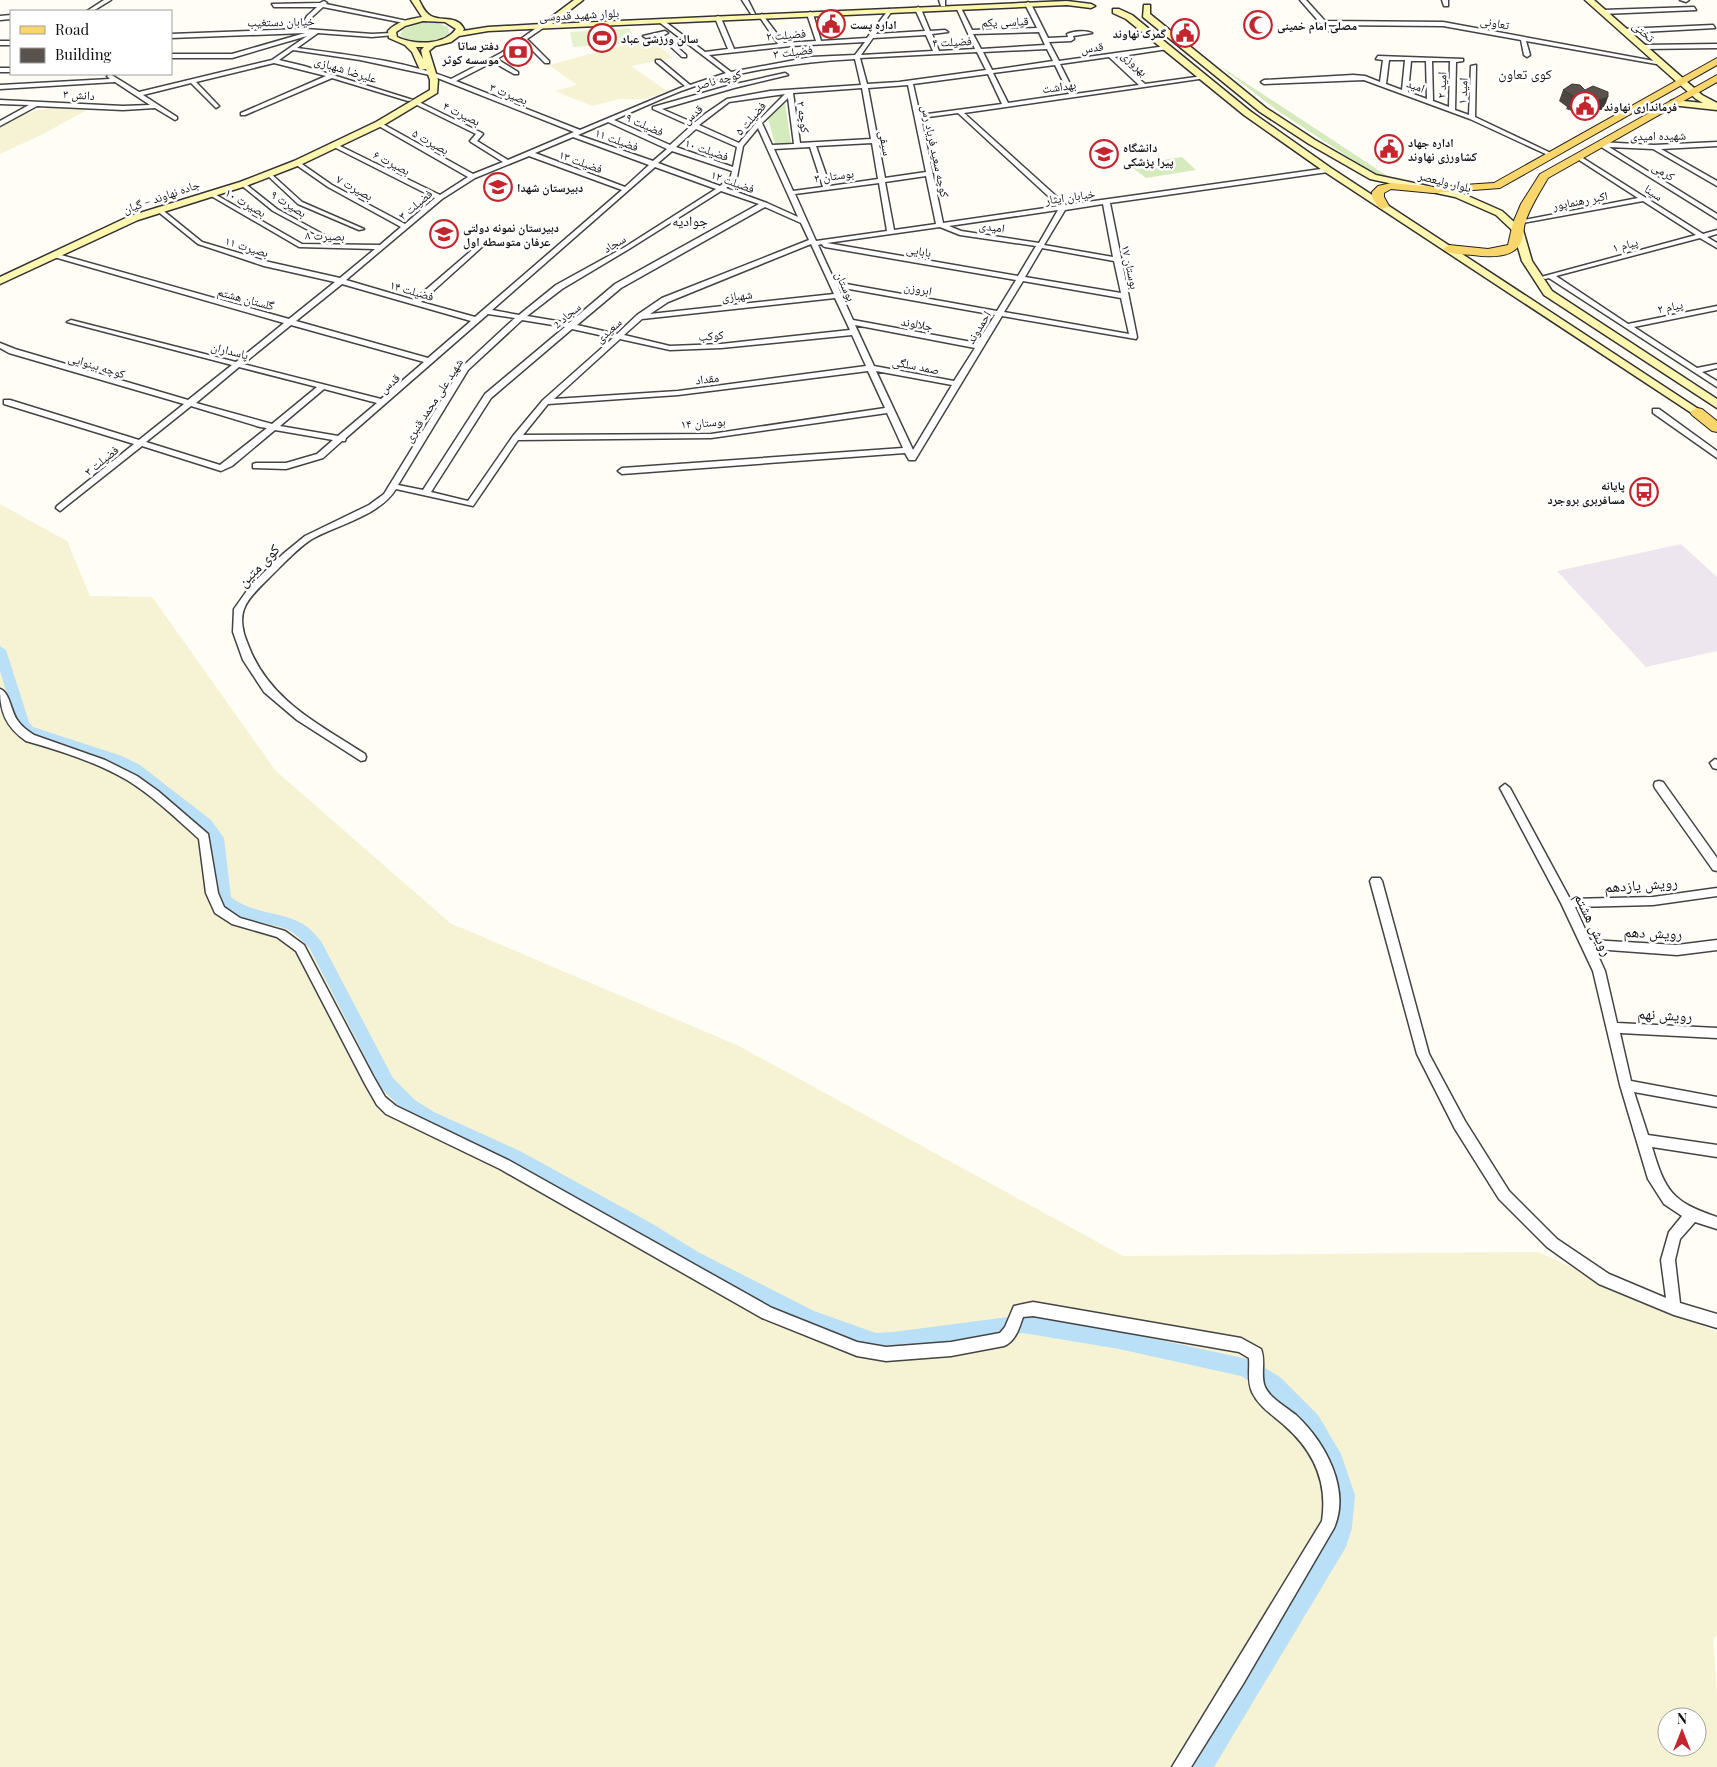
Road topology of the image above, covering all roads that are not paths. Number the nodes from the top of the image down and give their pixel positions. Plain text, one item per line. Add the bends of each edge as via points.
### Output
1 (108, 0) edge
2 (328, 0) edge
3 (415, 0) edge
4 (579, 0) edge
5 (745, 0) edge
6 (1045, 0) edge
7 (1304, 0) edge
8 (1589, 0) edge
9 (942, 2) edge
10 (1025, 2) edge
11 (274, 5) dead end
12 (320, 5) junction
13 (1099, 7) edge
14 (1144, 7) edge
15 (958, 8) junction
16 (918, 9) junction
17 (1694, 9) dead end
18 (92, 10) edge
19 (889, 11) junction
20 (1603, 12) junction
21 (753, 13) junction
22 (810, 14) junction
23 (762, 16) junction
24 (409, 18) junction
25 (718, 18) junction
26 (430, 19) junction
27 (660, 21) junction
28 (452, 22) junction
29 (1323, 23) junction
30 (544, 25) junction
31 (1714, 27) dead end
32 (1040, 30) junction
33 (302, 31) junction
34 (317, 31) junction
35 (674, 31) junction
36 (1624, 31) junction
37 (928, 32) junction
38 (945, 32) dead end
39 (970, 32) junction
40 (1332, 32) dead end
41 (1089, 33) dead end
42 (458, 34) junction
43 (660, 34) junction
44 (391, 35) junction
45 (172, 36) edge
46 (646, 36) dead end
47 (870, 38) junction
48 (1522, 38) junction
49 (524, 39) junction
50 (1045, 40) junction
51 (819, 43) junction
52 (408, 44) junction
53 (432, 44) junction
54 (782, 45) junction
55 (1717, 46) edge
56 (1644, 47) junction
57 (1049, 48) junction
58 (1166, 48) junction
59 (294, 49) junction
60 (732, 51) junction
61 (979, 51) junction
62 (704, 54) junction
63 (937, 54) junction
64 (1527, 55) dead end
65 (172, 56) edge
66 (684, 56) dead end
67 (1111, 56) junction
68 (857, 57) junction
69 (1378, 58) dead end
70 (1386, 58) junction
71 (492, 59) junction
72 (1408, 59) junction
73 (1429, 60) junction
74 (1453, 60) junction
75 (1461, 60) dead end
76 (274, 61) junction
77 (658, 61) dead end
78 (1717, 61) edge
79 (547, 62) dead end
80 (1056, 63) junction
81 (1662, 63) junction
82 (775, 64) junction
83 (1474, 66) dead end
84 (516, 72) dead end
85 (989, 72) junction
86 (428, 73) junction
87 (730, 74) junction
88 (109, 75) edge
89 (332, 76) junction
90 (1203, 78) junction
91 (1717, 78) edge
92 (117, 80) junction
93 (192, 81) junction
94 (1683, 81) junction
95 (450, 82) junction
96 (910, 82) junction
97 (1264, 82) dead end
98 (1383, 84) junction
99 (791, 85) junction
100 (689, 86) junction
101 (1144, 86) junction
102 (0, 87) edge
103 (865, 87) junction
104 (1694, 91) junction
105 (1405, 93) junction
106 (138, 94) junction
107 (1072, 96) junction
108 (413, 101) junction
109 (0, 102) edge
110 (1430, 102) junction
111 (39, 103) junction
112 (1674, 103) junction
113 (647, 104) junction
114 (1006, 105) junction
115 (157, 106) junction
116 (216, 106) dead end
117 (657, 108) junction
118 (1263, 110) junction
119 (1452, 110) junction
120 (958, 111) junction
121 (1247, 113) junction
122 (243, 114) dead end
123 (0, 117) edge
124 (11, 117) junction
125 (918, 117) junction
126 (175, 118) dead end
127 (1472, 118) junction
128 (609, 120) junction
129 (759, 123) junction
130 (0, 124) edge
131 (379, 124) junction
132 (696, 126) junction
133 (576, 133) junction
134 (875, 141) junction
135 (812, 144) junction
136 (1600, 144) junction
137 (1717, 144) edge
138 (334, 145) junction
139 (797, 145) junction
140 (740, 146) junction
141 (770, 147) junction
142 (1654, 147) junction
143 (671, 148) junction
144 (528, 154) junction
145 (1552, 155) junction
146 (1578, 157) junction
147 (507, 162) junction
148 (297, 163) junction
149 (653, 164) junction
150 (735, 170) junction
151 (1328, 170) junction
152 (269, 174) junction
153 (929, 174) junction
154 (473, 177) junction
155 (881, 180) junction
156 (243, 184) junction
157 (1717, 184) edge
158 (721, 188) junction
159 (827, 188) junction
160 (626, 189) junction
161 (1433, 190) junction
162 (208, 193) junction
163 (791, 193) junction
164 (440, 198) junction
165 (1644, 199) junction
166 (1106, 202) junction
167 (765, 204) junction
168 (1383, 206) junction
169 (1064, 208) junction
170 (158, 210) junction
171 (1717, 217) edge
172 (804, 222) junction
173 (940, 226) junction
174 (405, 227) junction
175 (1519, 227) junction
176 (362, 229) dead end
177 (273, 230) joint
178 (1717, 232) edge
179 (890, 233) junction
180 (1701, 236) junction
181 (325, 237) dead end
182 (813, 242) junction
183 (481, 245) dead end
184 (1041, 245) junction
185 (1717, 246) edge
186 (381, 247) junction
187 (1449, 248) junction
188 (57, 255) junction
189 (1118, 260) junction
190 (1550, 276) junction
191 (1021, 278) junction
192 (1539, 278) junction
193 (0, 281) edge
194 (341, 281) junction
195 (832, 284) junction
196 (838, 296) junction
197 (1125, 296) junction
198 (415, 303) junction
199 (1717, 308) edge
200 (486, 311) junction
201 (999, 314) junction
202 (520, 317) junction
203 (640, 317) junction
204 (476, 320) junction
205 (70, 322) dead end
206 (291, 322) junction
207 (850, 322) junction
208 (571, 326) junction
209 (1628, 326) junction
210 (855, 332) junction
211 (617, 337) junction
212 (1133, 337) joint
213 (0, 346) edge
214 (980, 346) junction
215 (430, 361) junction
216 (237, 365) junction
217 (1717, 366) edge
218 (871, 368) junction
219 (1696, 370) junction
220 (957, 384) junction
221 (1717, 385) edge
222 (322, 386) junction
223 (7, 402) dead end
224 (384, 402) junction
225 (546, 402) junction
226 (189, 404) junction
227 (1717, 404) edge
228 (890, 410) junction
229 (1656, 411) dead end
230 (1697, 412) joint
231 (275, 426) junction
232 (1717, 428) edge
233 (516, 438) junction
234 (342, 440) junction
235 (140, 443) junction
236 (910, 454) junction
237 (1717, 455) edge
238 (256, 466) dead end
239 (622, 471) dead end
240 (394, 484) junction
241 (426, 492) junction
242 (60, 508) dead end
243 (0, 692) edge
244 (361, 757) dead end
245 (1658, 786) dead end
246 (1505, 788) dead end
247 (1717, 867) edge
248 (1376, 881) dead end
249 (1717, 892) edge
250 (1567, 903) junction
251 (1587, 944) junction
252 (1717, 945) edge
253 (1612, 1028) junction
254 (1717, 1033) edge
255 (1626, 1084) junction
256 (1717, 1102) edge
257 (1643, 1140) junction
258 (1717, 1150) edge
259 (1692, 1215) junction
260 (1717, 1223) edge
261 (1674, 1308) junction
262 (1717, 1321) edge
263 (1181, 1767) edge

1 - 18 street
2 - 12 street
3 - 26 main road via 422,13
4 - 30 main road
5 - 21 street
6 - 10 main road
7 - 29 street
8 - 20 main road, تختی
9 - 10 main road, بلوار شهید قدوسی
9 - 21 main road, بلوار شهید قدوسی
10 - 13 main road, بلوار شهید قدوسی via 1067,2
10 - 15 main road, بلوار شهید قدوسی
10 - 32 street
11 - 12 street
12 - 24 street
12 - 33 street
13 - 14 main road
13 - 58 main road via 1129,17
14 - 118 main road, بلوار ولیعصر via 1146,15
15 - 16 main road, بلوار شهید قدوسی
15 - 39 street
16 - 19 main road, بلوار شهید قدوسی
16 - 37 street
17 - 20 street
19 - 22 main road, بلوار شهید قدوسی
19 - 47 street
20 - 36 main road, تختی
21 - 30 main road, بلوار شهید قدوسی
22 - 23 main road, بلوار شهید قدوسی
22 - 51 street
23 - 25 main road, بلوار شهید قدوسی
23 - 54 street
24 - 26 main road, بلوار شهید قدوسی
24 - 44 main road
25 - 27 main road, بلوار شهید قدوسی
25 - 60 street
26 - 28 main road, بلوار شهید قدوسی
27 - 30 main road, بلوار شهید قدوسی
27 - 35 street
28 - 30 main road, بلوار شهید قدوسی via 486,26
28 - 42 main road via 460,29
29 - 40 street
29 - 48 street, تعاونی via 1443,24
30 - 42 main road, بلوار شهید قدوسی via 478,29
30 - 49 street
31 - 36 street
32 - 39 street, قیاسی یکم
32 - 50 street
33 - 34 street, خیابان دستغیب
33 - 45 street, خیابان دستغیب
34 - 44 street, خیابان دستغیب via 373,37
34 - 59 street
34 - 65 street via 232,56
35 - 43 street
35 - 62 street
36 - 56 main road, تختی
37 - 38 street, فضیلت ۲
37 - 47 street, فضیلت ۲
37 - 63 street
39 - 61 street
41 - 50 street via 1070,34 1071,39
42 - 53 main road, بلوار شهید قدوسی
43 - 46 street
43 - 66 street
44 - 52 main road
47 - 51 street, فضیلت ۲
47 - 68 street
48 - 64 street
48 - 81 street, تعاونی
49 - 71 street
49 - 79 street
50 - 57 street
51 - 54 street, فضیلت ۲
52 - 53 main road
52 - 86 main road via 416,50
53 - 86 main road, جاده نهاوند - گیان via 425,50
54 - 60 street, فضیلت ۲
55 - 56 street
56 - 81 main road, تختی
57 - 61 street, فضیلت ۴
57 - 80 street
58 - 67 street, قدس
58 - 90 main road
59 - 76 street
59 - 86 street, بصیرت ۳ via 360,58
60 - 62 street, فضیلت ۲
61 - 63 street, فضیلت ۴
61 - 85 street
62 - 87 street
63 - 68 street, فضیلت ۴
67 - 80 street, قدس
67 - 101 street, بهروزی
68 - 82 street, فضیلت ۳
68 - 103 street, سیفی
69 - 70 street
70 - 72 street
70 - 98 street
71 - 84 street
71 - 95 street
72 - 73 street
72 - 105 street
73 - 74 street
73 - 110 street
74 - 75 street
74 - 119 street, امید ۲
76 - 89 street, علیرضا شهبازی
76 - 93 street
77 - 100 street
78 - 94 main road
80 - 85 street, قدس
80 - 107 street
81 - 94 main road, تختی
82 - 87 street, فضیلت ۳
82 - 99 street
83 - 127 street, امید ۱
85 - 96 street, قدس
85 - 114 street
86 - 95 street, بصیرت ۳
86 - 108 main road, جاده نهاوند - گیان via 435,84 434,91
87 - 100 street, فضیلت ۳
88 - 92 street
89 - 108 street, علیرضا شهبازی
89 - 122 street
90 - 101 street, بهداشت
90 - 121 main road
91 - 104 main road
92 - 102 street
92 - 106 street
93 - 106 street
93 - 116 street
94 - 104 main road, تختی
94 - 145 main road
95 - 133 street, بصیرت ۳
96 - 103 street, قدس
96 - 125 street, کوچه سعید فریاد رس
97 - 98 street, امید via 1353,77
98 - 105 street, امید
99 - 103 street, قدس
99 - 117 street, کوچه ناصر via 732,86
99 - 129 street, فضیلت ۵
99 - 132 street, قدس via 727,101
99 - 139 street, کوچه ۲
100 - 113 street, فضیلت ۳
101 - 107 street, بهداشت
103 - 134 street, سیفی
104 - 112 main road
104 - 112 main road, تختی via 1717,107
105 - 110 street, امید
106 - 115 street
107 - 114 street, بهداشت
108 - 131 main road, جاده نهاوند - گیان
108 - 138 main road, جاده نهاوند - گیان
108 - 147 street, بصیرت ۴ via 480,134 473,141
109 - 111 street, دانش ۳
110 - 119 street, امید
111 - 115 street, دانش ۳ via 123,108
111 - 124 street
112 - 136 main road
113 - 117 street
113 - 128 street, فضیلت ۳
114 - 120 street, بهداشت
115 - 126 street
117 - 132 street
118 - 121 main road
118 - 161 main road, بلوار ولیعصر via 1373,177
119 - 127 street, امید
120 - 125 street, بهداشت
120 - 169 street
121 - 151 main road
123 - 124 street
124 - 130 street
125 - 153 street, کوچه سعید فریاد رس
127 - 145 street, امید
128 - 133 street, فضیلت ۳
128 - 143 street, فضیلت ۹
129 - 140 street, فضیلت ۵
129 - 141 street, بوستان
131 - 138 main road, جاده نهاوند - گیان
131 - 154 street, بصیرت ۵
132 - 140 street
132 - 143 street, قدس
133 - 144 street, فضیلت ۳
133 - 149 street, فضیلت ۱۱
134 - 135 street
134 - 155 street, سیفی
135 - 139 street
135 - 159 street
136 - 142 street, شهیده امیدی
136 - 146 main road
136 - 171 street, کرمی
137 - 142 street, شهیده امیدی
138 - 148 main road, جاده نهاوند - گیان
138 - 164 street, بصیرت ۶
139 - 141 street
140 - 150 street, فضیلت ۵
141 - 163 street, بوستان
142 - 157 street
143 - 149 street, قدس
143 - 150 street, فضیلت ۱۰
144 - 147 street, فضیلت ۳
144 - 160 street, فضیلت ۱۳
145 - 161 main road via 1496,186
146 - 165 street, سینا
146 - 175 main road via 1544,176 1526,204
147 - 154 street, فضیلت ۳
148 - 152 main road, جاده نهاوند - گیان
148 - 174 street, بصیرت ۷ via 330,186
149 - 158 street, فضیلت ۱۲
149 - 160 street, قدس
150 - 158 street, فضیلت ۵ via 734,177
151 - 166 street, خیابان ایثار
151 - 168 main road
152 - 156 main road, جاده نهاوند - گیان
152 - 176 street, بصیرت ۸ via 300,203
153 - 155 street, بوستان ۳
153 - 173 street, کوچه سعید فریاد رس
154 - 164 street, فضیلت ۳
155 - 159 street, بوستان ۳
155 - 179 street, سیفی
156 - 162 main road, جاده نهاوند - گیان
156 - 181 street, بصیرت ۹ via 275,210
158 - 167 street, فضیلت ۱۲
158 - 202 street, سجاد via 559,287
159 - 163 street, بوستان ۳
160 - 200 street, قدس
161 - 168 main road via 1382,188 1378,197
161 - 175 main road, بلوار ولیعصر via 1458,195 1489,208
162 - 170 main road, جاده نهاوند - گیان
162 - 177 street, بصیرت ۱۰
163 - 172 street, بوستان
164 - 174 street, فضیلت ۳
165 - 175 street, اکبر رهنماپور
165 - 180 street, سینا
166 - 169 street, خیابان ایثار
166 - 189 street, بوستان ۱۷
167 - 172 street, فضیلت ۱۲
167 - 208 street, سجاد 2 via 618,286
168 - 187 main road
169 - 173 street, خیابان ایثار
169 - 184 street, احمدوند
170 - 188 main road, جاده نهاوند - گیان via 116,225
170 - 194 street, بصیرت ۱۱ via 200,243 267,264
172 - 182 street, بوستان
173 - 179 street, خیابان ایثار
173 - 184 street, امیدی
174 - 186 street, فضیلت ۳
175 - 187 main road via 1512,247 1503,251 1478,253
175 - 192 main road via 1527,261
177 - 186 street, بصیرت ۸ via 301,246
178 - 180 street, پیام ۱
179 - 182 street, خیابان ایثار
180 - 185 street, سینا
180 - 190 street, پیام ۱
182 - 191 street, بابایی
182 - 195 street, بوستان
182 - 203 street, سعیدی via 665,300
183 - 198 street
184 - 189 street, امیدی
184 - 191 street, احمدوند
186 - 194 street, فضیلت ۳
187 - 230 main road
188 - 193 main road, جاده نهاوند - گیان
188 - 206 street, گلستان هشتم
189 - 197 street, بوستان ۱۷
190 - 192 street, پیام ۱
190 - 209 street
191 - 197 street, بابایی
191 - 201 street, احمدوند
192 - 227 main road via 1548,293
194 - 198 street, فضیلت ۱۴
194 - 206 street, فضیلت ۳
195 - 196 street, بوستان
195 - 201 street, ابروزن
196 - 203 street, شهبازی
196 - 207 street, بوستان
197 - 212 street, بوستان ۱۷
198 - 204 street, فضیلت ۱۴
199 - 209 street, پیام ۲
200 - 202 street, کوکب
200 - 204 street, قدس
201 - 212 street, ابروزن
201 - 214 street, احمدوند
202 - 208 street, کوکب
202 - 240 street, شهید علی محمد قنبری via 465,369
203 - 211 street, سعیدی
204 - 215 street, قدس
205 - 216 street, پاسداران
206 - 215 street, گلستان هشتم
206 - 216 street, فضیلت ۳
207 - 210 street, بوستان
207 - 214 street, جلالوند
208 - 211 street, کوکب
208 - 241 street, سجاد 2 via 488,396
209 - 219 street
210 - 211 street, کوکب via 690,348 670,348
210 - 218 street, بوستان
211 - 225 street, سعیدی
213 - 226 street, کوچه بینوایی
214 - 220 street, احمدوند
215 - 224 street, قدس
216 - 222 street, پاسداران
216 - 226 street, فضیلت ۳
217 - 219 street
218 - 220 street, صمد سلگی
218 - 225 street, مقداد via 678,393
218 - 228 street, بوستان
219 - 221 street
220 - 236 street, احمدوند
222 - 224 street, پاسداران
222 - 231 street
223 - 235 street
224 - 234 street, قدس
225 - 233 street, سعیدی
226 - 231 street
226 - 235 street, فضیلت ۳
228 - 233 street, بوستان ۱۴ via 711,436
228 - 236 street, بوستان
229 - 237 street
230 - 232 main road
231 - 234 street
231 - 235 street via 221,468
233 - 241 street, سعیدی via 470,504
234 - 238 street, قدس via 307,461 286,466
235 - 242 street, فضیلت ۳
236 - 239 street
240 - 241 street
240 - 244 street, کوی متین via 387,496 372,507 308,538 254,587 239,608 238,632 248,660 268,690 301,718
243 - 263 street via 7,713 20,732 125,774 168,805 204,837 212,893 219,910 236,921 281,934 300,948 377,1094 391,1110 505,1165 767,1313 857,1349 886,1354 950,1349 1004,1339 1019,1311 1033,1309 1240,1345 1256,1354 1256,1380 1261,1394 1296,1425 1328,1475 1332,1497 1329,1524
245 - 247 street
246 - 250 street, رویش هشتم
248 - 261 street via 1423,1054 1460,1126 1504,1195 1552,1243 1604,1279
249 - 250 street, رویش یازدهم via 1652,900
250 - 251 street, رویش هشتم
251 - 252 street, رویش دهم via 1677,950
251 - 253 street, رویش هشتم via 1599,971
253 - 254 street, رویش نهم
253 - 255 street, رویش هشتم
255 - 256 street
255 - 257 street, رویش هشتم
257 - 258 street
257 - 259 street, رویش هشتم via 1655,1179 1669,1200
259 - 260 street, رویش هشتم
259 - 261 street via 1674,1236 1668,1260
261 - 262 street

